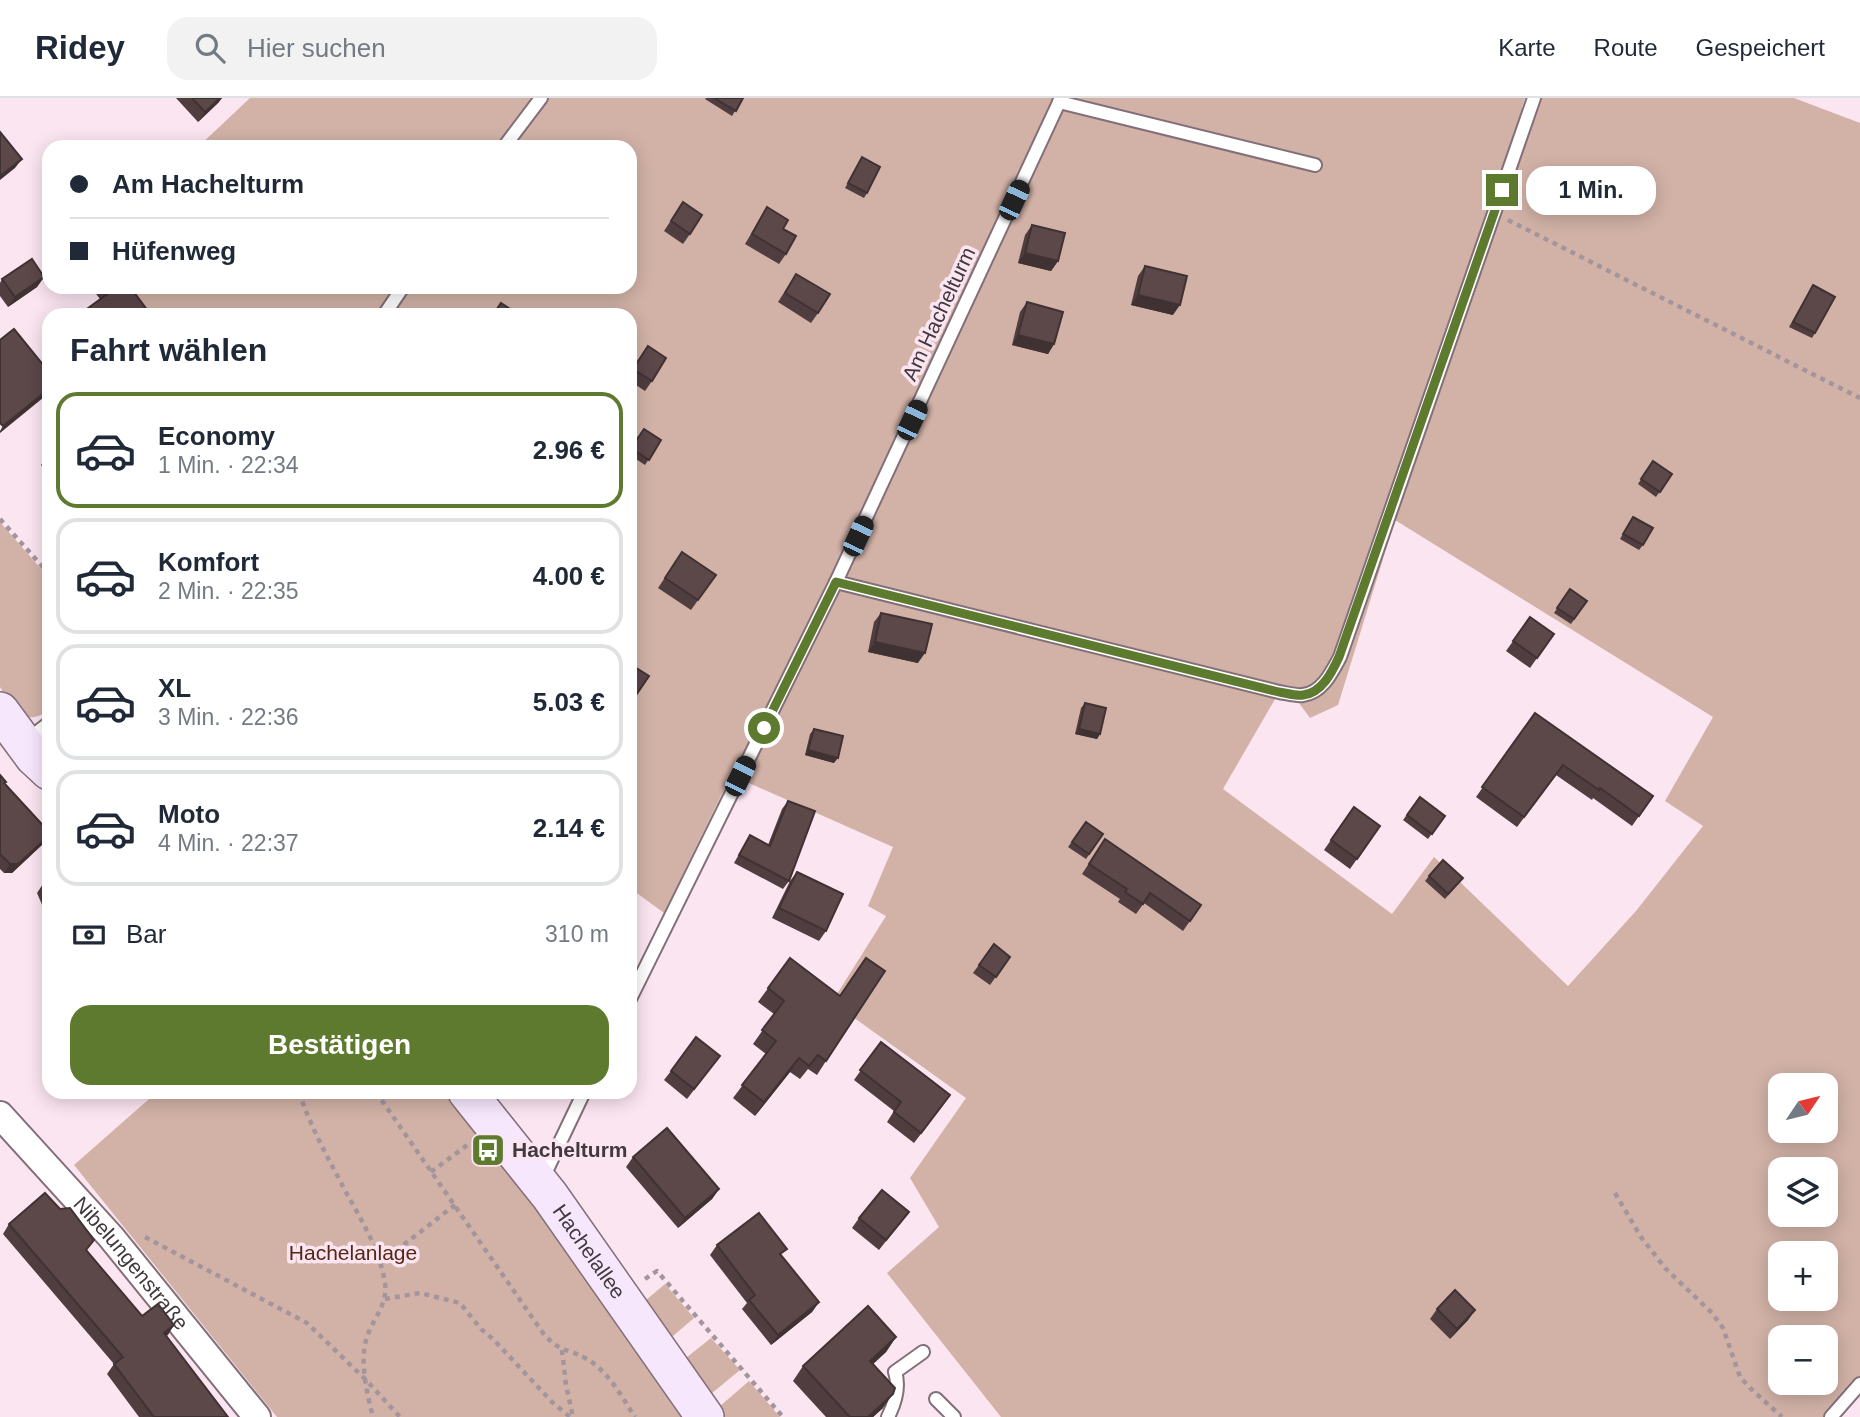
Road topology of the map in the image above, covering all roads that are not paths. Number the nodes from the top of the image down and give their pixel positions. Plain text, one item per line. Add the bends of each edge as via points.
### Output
1 (541, 98) edge
2 (1534, 98) edge
3 (1060, 100) edge
4 (509, 140) edge
5 (1315, 165) dead end
6 (836, 582) junction
7 (0, 711) edge
8 (36, 733) edge
9 (42, 751) edge
10 (637, 985) edge
11 (472, 1099) edge
12 (581, 1099) edge
13 (0, 1116) edge
14 (540, 1183) junction
15 (923, 1352) dead end
16 (1860, 1384) edge
17 (936, 1399) dead end
18 (257, 1417) edge
19 (705, 1417) edge
20 (888, 1417) edge
21 (954, 1417) edge
22 (1831, 1417) edge

1 - 4 lane
2 - 6 lane via 1339,657 1320,687 1303,695 1279,692
3 - 5 lane
3 - 6 lane, Am Hachelturm
6 - 10 lane, Am Hachelturm
7 - 8 street
8 - 9 street
11 - 14 street, Hachelallee
12 - 14 lane
13 - 18 street, Nibelungenstraße via 111,1237
14 - 19 street, Hachelallee
15 - 20 lane via 895,1372 898,1380
16 - 22 lane
17 - 21 lane

